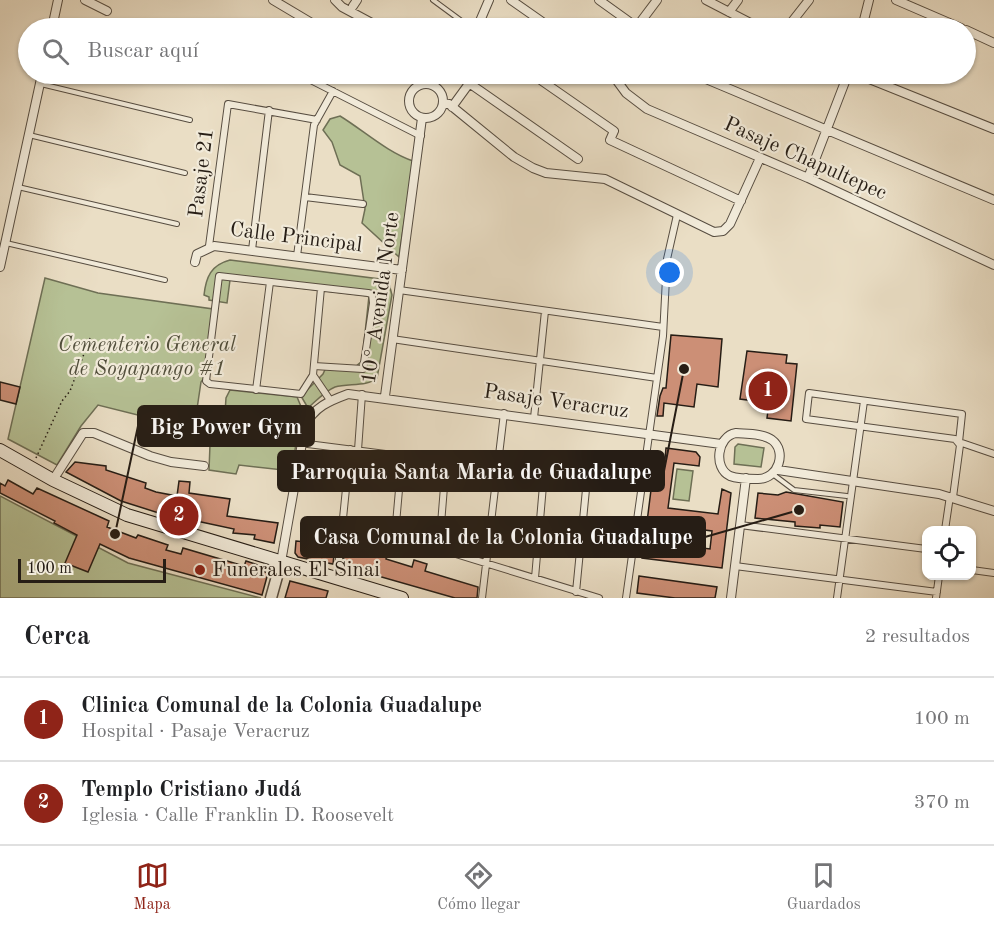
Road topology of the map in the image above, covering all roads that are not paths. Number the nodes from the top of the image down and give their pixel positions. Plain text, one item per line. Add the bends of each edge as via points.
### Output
1 (58, 0) edge
2 (85, 0) edge
3 (273, 0) edge
4 (335, 0) edge
5 (433, 0) edge
6 (489, 0) edge
7 (511, 0) edge
8 (599, 0) edge
9 (657, 0) edge
10 (706, 0) edge
11 (738, 0) edge
12 (809, 0) edge
13 (869, 0) edge
14 (896, 0) edge
15 (107, 11) dead end
16 (729, 12) junction
17 (54, 18) edge
18 (303, 18) edge
19 (362, 18) edge
20 (457, 18) edge
21 (481, 18) edge
22 (537, 18) edge
23 (623, 18) edge
24 (644, 18) edge
25 (741, 18) edge
26 (795, 18) edge
27 (864, 18) edge
28 (938, 18) edge
29 (976, 35) edge
30 (994, 43) edge
31 (40, 84) joint
32 (319, 84) edge
33 (414, 84) edge
34 (430, 84) edge
35 (469, 84) joint
36 (546, 84) edge
37 (619, 84) edge
38 (718, 84) edge
39 (844, 84) edge
40 (882, 84) edge
41 (333, 91) junction
42 (443, 103) junction
43 (452, 107) junction
44 (269, 110) junction
45 (422, 118) junction
46 (190, 120) dead end
47 (317, 120) junction
48 (994, 129) edge
49 (826, 130) junction
50 (29, 135) junction
51 (421, 136) junction
52 (760, 158) junction
53 (579, 159) dead end
54 (185, 173) dead end
55 (808, 178) junction
56 (17, 187) junction
57 (305, 197) junction
58 (994, 200) edge
59 (741, 201) junction
60 (363, 204) dead end
61 (677, 215) junction
62 (177, 224) dead end
63 (4, 237) edge
64 (209, 246) junction
65 (252, 250) junction
66 (297, 256) junction
67 (195, 262) dead end
68 (994, 265) edge
69 (0, 267) edge
70 (402, 270) junction
71 (165, 280) dead end
72 (270, 282) junction
73 (321, 288) junction
74 (399, 290) junction
75 (545, 311) junction
76 (663, 327) junction
77 (392, 339) junction
78 (540, 359) junction
79 (314, 366) junction
80 (313, 375) junction
81 (657, 378) junction
82 (256, 390) junction
83 (362, 394) junction
84 (385, 396) junction
85 (330, 400) junction
86 (864, 401) junction
87 (504, 413) junction
88 (534, 418) junction
89 (861, 426) junction
90 (650, 434) junction
91 (959, 442) junction
92 (300, 443) junction
93 (721, 444) junction
94 (350, 449) junction
95 (0, 450) edge
96 (358, 450) junction
97 (994, 454) edge
98 (402, 456) junction
99 (446, 462) junction
100 (204, 466) dead end
101 (498, 467) junction
102 (776, 473) junction
103 (544, 474) junction
104 (746, 478) junction
105 (587, 479) junction
106 (53, 480) junction
107 (852, 481) junction
108 (642, 487) junction
109 (847, 496) dead end
110 (951, 497) junction
111 (994, 511) edge
112 (345, 520) junction
113 (740, 525) junction
114 (946, 526) edge
115 (395, 535) junction
116 (845, 538) junction
117 (922, 548) edge
118 (439, 549) junction
119 (281, 562) junction
120 (486, 564) junction
121 (735, 566) junction
122 (976, 571) edge
123 (994, 573) edge
124 (337, 578) junction
125 (535, 578) junction
126 (839, 580) junction
127 (939, 580) edge
128 (576, 592) junction
129 (937, 595) edge
130 (271, 598) edge
131 (402, 598) edge
132 (482, 598) edge
133 (599, 598) edge
134 (626, 598) edge
135 (731, 598) edge
136 (837, 598) edge

1 - 17 street
2 - 15 street
3 - 18 street
4 - 19 street
5 - 20 lane
6 - 21 street
7 - 22 street
8 - 23 street
9 - 24 street
10 - 16 street
11 - 16 street
12 - 26 street
13 - 27 street
14 - 28 street
16 - 25 street
29 - 30 street
31 - 46 lane
31 - 50 street
32 - 41 street
33 - 45 street via 408,100 412,111
34 - 42 street via 443,96
35 - 43 street
35 - 53 street
36 - 59 street via 614,131 610,140
37 - 52 street, Pasaje Chapultepec via 646,110
38 - 49 street
39 - 49 street
40 - 48 street
41 - 47 street
41 - 51 street
42 - 43 street
42 - 45 street via 438,113
43 - 61 street via 533,168 605,179
44 - 47 street
44 - 64 street, Pasaje 21 via 228,104
44 - 65 street
45 - 51 street, 10° Avenida Norte
47 - 57 street
49 - 55 street
49 - 58 street
50 - 54 lane
50 - 56 street
51 - 70 street, 10° Avenida Norte
52 - 55 street, Pasaje Chapultepec
52 - 59 street
55 - 68 street, Pasaje Chapultepec
56 - 62 lane
56 - 63 street
57 - 60 street
57 - 66 street
59 - 61 street via 723,231 705,230
61 - 76 street via 667,259
63 - 69 street
63 - 71 lane
64 - 65 street, Calle Principal
64 - 67 street, Calle Principal via 197,254
65 - 66 street, Calle Principal
66 - 70 street, Calle Principal
70 - 74 street, 10° Avenida Norte
72 - 73 street
72 - 82 street
72 - 82 street via 219,276 217,288 206,381
73 - 79 street
73 - 79 street via 374,297 363,369
74 - 75 street
74 - 77 street, 10° Avenida Norte
75 - 76 street
75 - 78 street
76 - 81 street
77 - 78 street
77 - 84 street, 10° Avenida Norte
78 - 81 street
78 - 88 street
79 - 80 street
80 - 82 street via 301,394
80 - 85 street
81 - 90 street
83 - 84 street, 10° Avenida Norte
83 - 85 street, 10° Avenida Norte
83 - 96 street
84 - 87 street, Pasaje Veracruz
85 - 92 street via 310,415
86 - 89 street
86 - 89 street via 809,393 806,419
86 - 91 street via 962,414
87 - 88 street, Pasaje Veracruz
87 - 101 street
88 - 90 street, Pasaje Veracruz
89 - 91 street via 950,437
89 - 107 street
90 - 93 street, Pasaje Veracruz
90 - 108 street
91 - 97 street
91 - 110 street
92 - 94 street
92 - 119 street
93 - 102 street via 728,435 736,433 771,439 779,451
93 - 104 street via 721,467 731,476
94 - 96 street
94 - 112 street
95 - 106 main road
96 - 98 street
98 - 99 street
98 - 115 street
99 - 101 street
99 - 118 street
100 - 106 street via 171,462 94,433 83,433
101 - 103 street
101 - 120 street
102 - 104 street via 759,479
102 - 107 street
102 - 109 lane via 794,490
103 - 105 street
103 - 125 street
104 - 113 street
105 - 108 street
105 - 128 street
106 - 119 main road via 127,515
107 - 110 street
107 - 116 street
108 - 134 street
110 - 111 street
110 - 114 street
112 - 115 street
112 - 124 street
113 - 116 street
113 - 121 street
115 - 118 street
116 - 117 street
116 - 126 street
118 - 120 street
119 - 124 main road
119 - 130 street
120 - 125 street
120 - 132 street
121 - 126 street
121 - 135 street
122 - 123 street
124 - 131 main road
125 - 128 street
126 - 129 street
126 - 136 street
127 - 129 street
128 - 133 street

